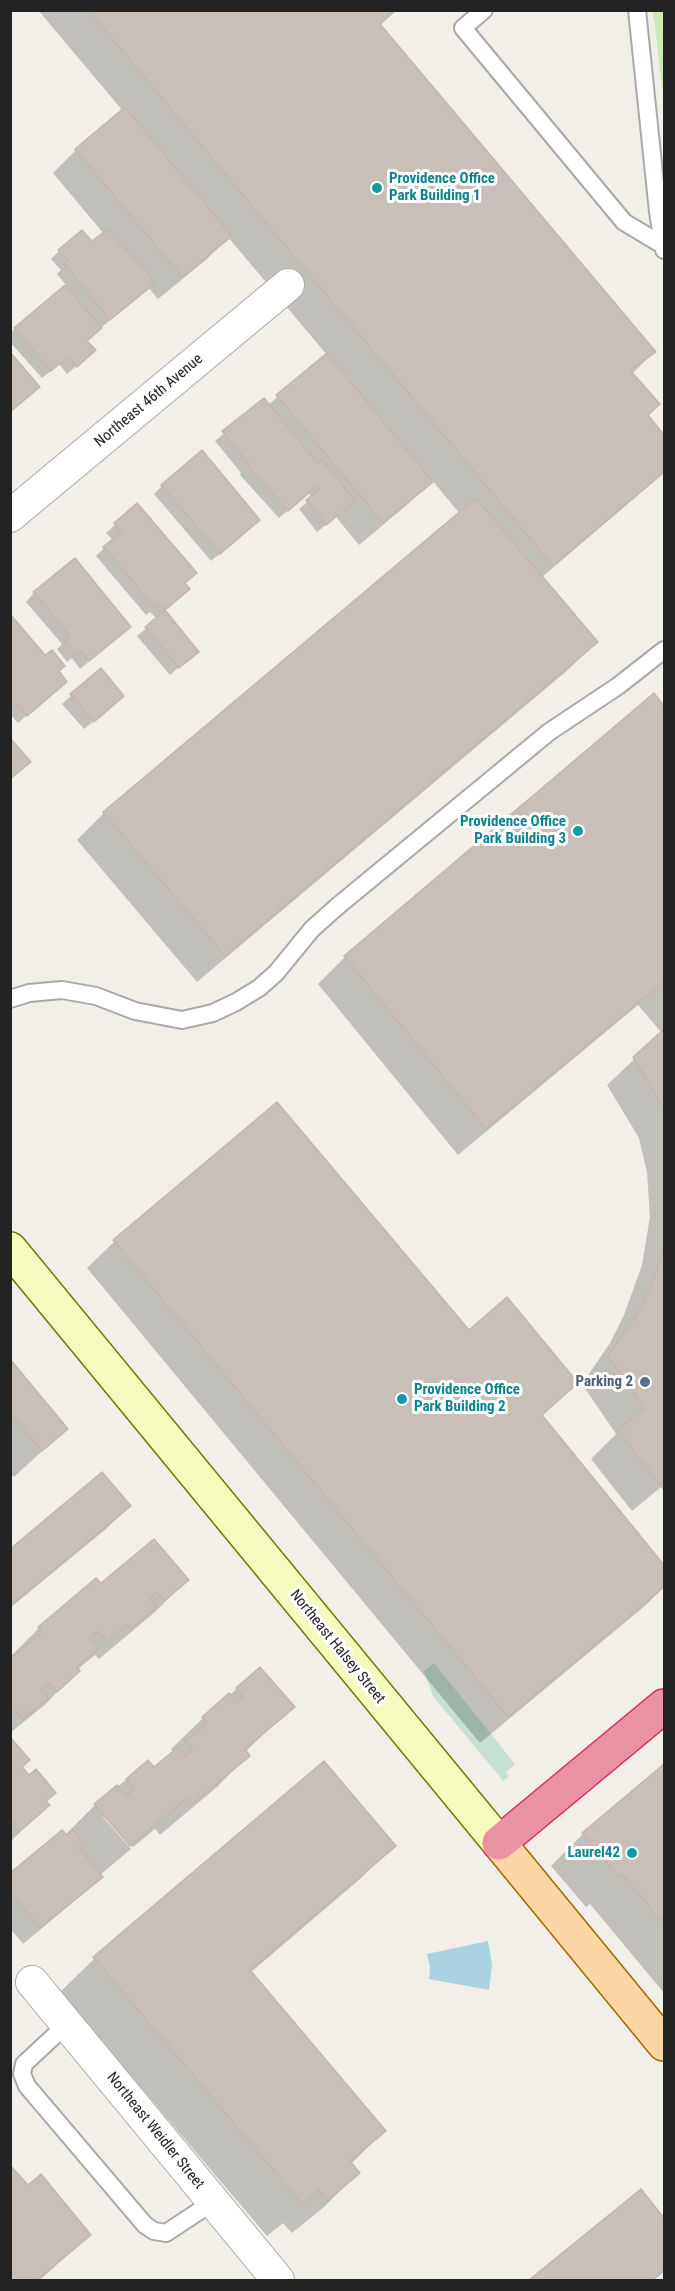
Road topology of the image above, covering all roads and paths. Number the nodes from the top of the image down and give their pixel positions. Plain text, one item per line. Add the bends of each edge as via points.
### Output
1 (484, 10) edge
2 (637, 10) edge
3 (664, 248) edge
4 (288, 285) dead end
5 (10, 516) edge
6 (664, 650) edge
7 (10, 999) edge
8 (10, 1249) edge
9 (664, 1706) edge
10 (499, 1843) junction
11 (32, 1982) dead end
12 (67, 2024) junction
13 (663, 2040) edge
14 (213, 2202) junction
15 (278, 2280) edge

1 - 3 lane via 463,28 624,222
2 - 3 lane
4 - 5 street, Northeast 46th Avenue
6 - 7 lane via 540,740 321,921 276,974 236,1002 213,1013 182,1020 62,990
8 - 10 main road, Northeast Halsey Street
9 - 10 highway
10 - 13 main road, Northeast Halsey Street
11 - 12 street, Northeast Weidler Street
12 - 14 street, Northeast Weidler Street
12 - 14 lane via 24,2064 22,2074 27,2086 154,2231 166,2233
14 - 15 street, Northeast Weidler Street

